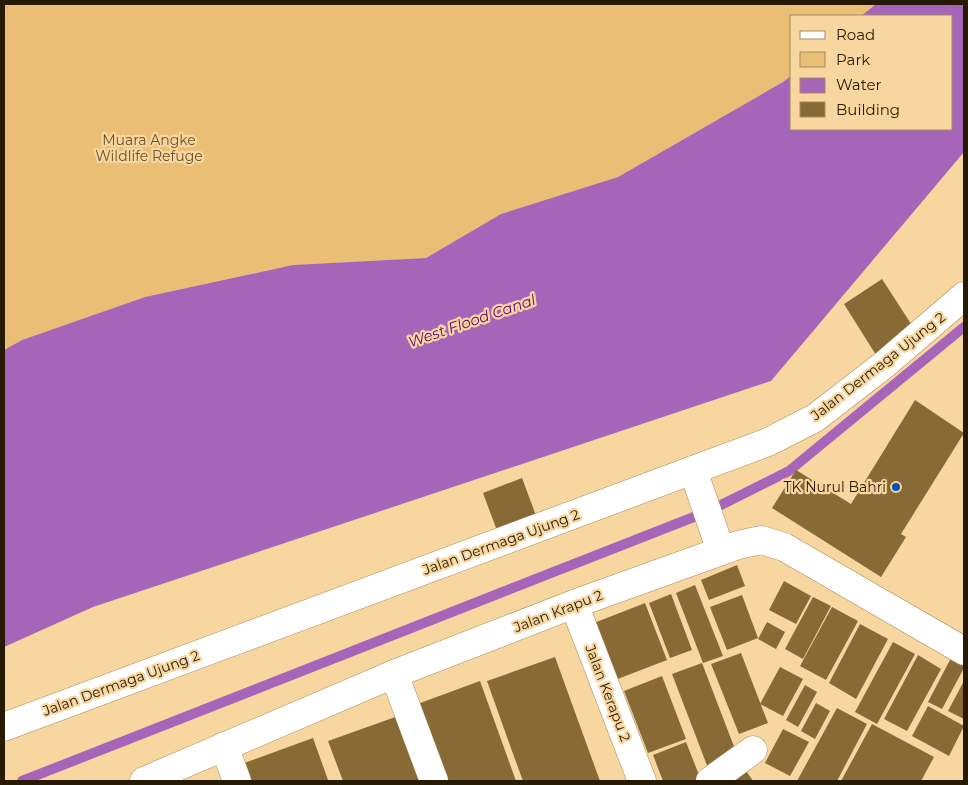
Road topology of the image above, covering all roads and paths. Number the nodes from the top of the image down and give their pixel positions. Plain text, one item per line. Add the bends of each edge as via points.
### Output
1 (964, 296) edge
2 (695, 477) junction
3 (718, 544) junction
4 (574, 604) junction
5 (964, 651) edge
6 (394, 674) junction
7 (4, 727) edge
8 (224, 746) junction
9 (753, 750) dead end
10 (144, 781) edge
11 (237, 781) edge
12 (434, 781) edge
13 (642, 781) edge
14 (710, 781) edge

1 - 2 street, Jalan Dermaga Ujung 2 via 885,364 815,418
2 - 3 street
2 - 7 street, Jalan Dermaga Ujung 2
3 - 4 street, Jalan Krapu 2
3 - 5 street, Jalan Krapu 2 via 738,545 761,540 784,547
4 - 6 street, Jalan Krapu 2
4 - 13 street, Jalan Kerapu 2
6 - 8 street, Jalan Krapu 2
6 - 12 street
8 - 10 street, Jalan Krapu 2
8 - 11 street
9 - 14 street

